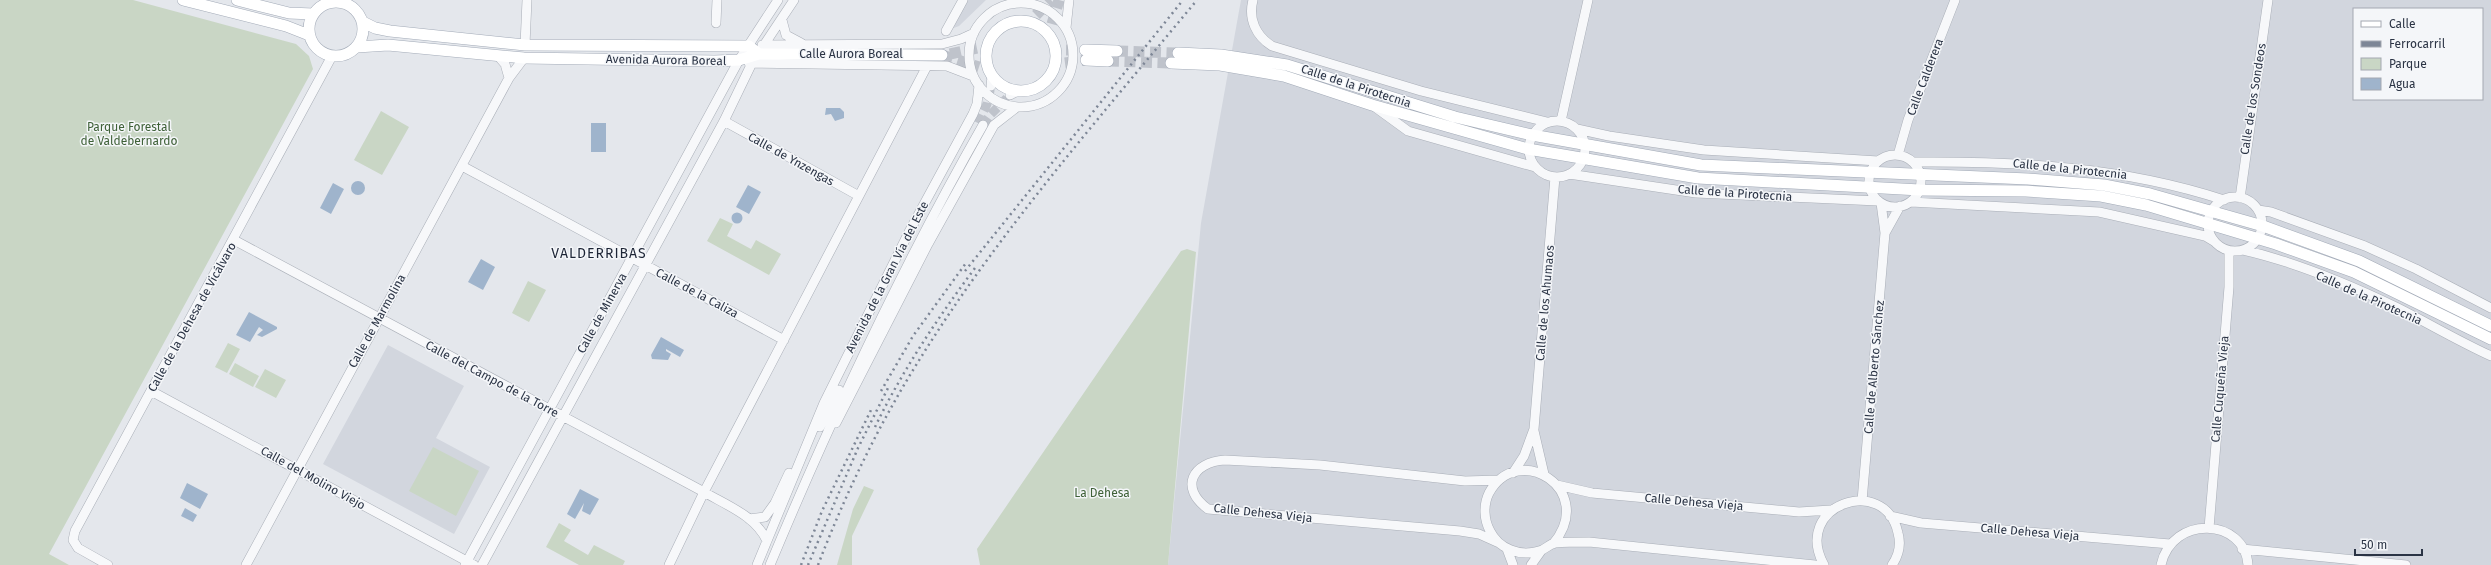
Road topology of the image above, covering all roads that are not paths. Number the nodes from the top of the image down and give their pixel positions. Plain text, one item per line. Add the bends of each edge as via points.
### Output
1 (183, 0) edge
2 (237, 0) edge
3 (527, 0) edge
4 (717, 0) edge
5 (778, 0) edge
6 (794, 0) edge
7 (963, 0) edge
8 (1069, 0) edge
9 (1253, 0) edge
10 (1588, 0) edge
11 (1955, 0) edge
12 (2268, 0) edge
13 (340, 1) edge
14 (1028, 2) edge
15 (313, 14) junction
16 (782, 20) junction
17 (363, 22) junction
18 (716, 23) dead end
19 (1052, 24) tunnel mouth
20 (1066, 28) junction
21 (946, 31) dead end
22 (974, 32) junction
23 (309, 35) junction
24 (988, 41) junction
25 (1053, 42) junction
26 (525, 45) junction
27 (810, 45) junction
28 (749, 46) junction
29 (358, 47) junction
30 (978, 48) tunnel mouth
31 (763, 49) junction
32 (1066, 50) tunnel mouth
33 (1117, 51) tunnel mouth
34 (1178, 53) tunnel mouth
35 (942, 55) tunnel mouth
36 (332, 56) junction
37 (499, 57) junction
38 (524, 58) junction
39 (739, 60) junction
40 (1108, 61) tunnel mouth
41 (752, 63) junction
42 (1065, 63) tunnel mouth
43 (1171, 63) tunnel mouth
44 (927, 66) junction
45 (1054, 68) junction
46 (985, 75) junction
47 (510, 78) junction
48 (978, 85) junction
49 (1372, 105) junction
50 (1017, 107) junction
51 (724, 121) junction
52 (1562, 121) junction
53 (1547, 122) junction
54 (1577, 130) junction
55 (1532, 135) junction
56 (1584, 144) junction
57 (1528, 149) junction
58 (1898, 155) junction
59 (1583, 159) junction
60 (1878, 161) junction
61 (1914, 162) junction
62 (462, 166) junction
63 (1535, 167) junction
64 (1870, 173) junction
65 (1569, 174) junction
66 (1921, 175) junction
67 (1555, 177) junction
68 (1870, 188) junction
69 (1920, 190) junction
70 (859, 196) junction
71 (2240, 198) junction
72 (2224, 200) junction
73 (1880, 202) junction
74 (1910, 202) junction
75 (1900, 206) junction
76 (2212, 210) junction
77 (2258, 210) junction
78 (2208, 225) junction
79 (2263, 226) junction
80 (1886, 233) junction
81 (2258, 239) junction
82 (234, 240) junction
83 (2215, 242) junction
84 (2243, 250) junction
85 (2229, 251) junction
86 (632, 259) junction
87 (645, 266) junction
88 (2491, 308) edge
89 (379, 318) junction
90 (2491, 326) edge
91 (2491, 339) edge
92 (784, 340) junction
93 (2491, 356) edge
94 (151, 390) junction
95 (549, 409) junction
96 (563, 417) junction
97 (1534, 429) junction
98 (801, 458) junction
99 (297, 470) junction
100 (796, 472) junction
101 (1513, 473) junction
102 (1544, 474) junction
103 (807, 478) junction
104 (1499, 480) junction
105 (1558, 485) junction
106 (704, 492) junction
107 (1862, 500) junction
108 (1831, 510) junction
109 (1890, 516) junction
110 (749, 519) junction
111 (2209, 528) junction
112 (767, 541) junction
113 (1499, 544) junction
114 (1553, 544) junction
115 (2170, 544) junction
116 (1507, 549) junction
117 (2242, 549) junction
118 (1541, 551) junction
119 (469, 564) edge
120 (108, 565) edge
121 (246, 565) edge
122 (482, 565) edge
123 (669, 565) edge
124 (757, 565) edge
125 (770, 565) edge
126 (1514, 565) edge
127 (1531, 565) edge
128 (1815, 565) edge
129 (1824, 565) edge
130 (1892, 565) edge
131 (2161, 565) edge
132 (2248, 565) edge
133 (2406, 565) edge

1 - 23 main road via 286,26
2 - 15 main road via 289,12
3 - 26 street
4 - 18 street
5 - 28 street, Calle de Minerva
6 - 16 street, Calle de Minerva
7 - 21 street
8 - 20 street
9 - 53 street, Calle de la Pirotecnia via 1252,20 1261,39 1272,46 1421,91
10 - 52 street
11 - 58 street, Calle Calderera via 1908,120
12 - 71 street, Calle de los Sondeos
13 - 15 main road via 322,6
13 - 17 main road via 352,6
14 - 20 street via 1048,11
14 - 22 street via 1010,4 997,9 982,21
15 - 23 main road
16 - 27 street via 786,35 794,41
16 - 31 street, Calle de Minerva
17 - 26 main road, Avenida Aurora Boreal via 390,31
17 - 29 main road via 363,35
19 - 25 main road
20 - 50 street via 1073,54 1072,68 1064,85 1041,103
22 - 27 street via 942,44
22 - 46 street via 969,54
23 - 36 main road via 320,51
24 - 25 main road via 1003,25 1031,18
24 - 30 main road
24 - 46 main road
25 - 32 main road
25 - 45 main road via 1056,57
26 - 28 main road, Avenida Aurora Boreal
27 - 31 street
28 - 31 main road
28 - 39 street, Calle de Minerva
29 - 36 main road via 346,55
29 - 37 main road, Avenida Aurora Boreal via 388,44
31 - 35 main road, Calle Aurora Boreal
31 - 39 main road, Calle Aurora Boreal
31 - 41 street, Calle de Minerva
33 - 40 main road via 1085,55
34 - 55 main road, Calle de la Pirotecnia via 1221,55 1287,65 1442,113
36 - 82 street, Calle de la Dehesa de Vicálvaro
37 - 38 main road, Avenida Aurora Boreal
37 - 47 street via 506,64
38 - 39 main road, Avenida Aurora Boreal
38 - 47 street, Calle de Marmolina
39 - 41 street, Avenida Aurora Boreal
39 - 86 street, Calle de Minerva
41 - 44 street, Avenida Aurora Boreal
41 - 51 street, Calle de Minerva
42 - 45 main road
43 - 49 main road, Calle de la Pirotecnia via 1220,65 1284,76
44 - 46 street, Avenida Aurora Boreal via 954,68
44 - 70 street
45 - 46 main road via 1040,85 1014,93
46 - 48 street
47 - 62 street, Calle de Marmolina
48 - 50 street via 998,102
48 - 98 street, Avenida de la Gran Vía del Este via 977,104 973,114 909,232 824,403
49 - 57 main road, Calle de la Pirotecnia
49 - 63 street, Calle de la Pirotecnia via 1408,131
50 - 103 street, Avenida de la Gran Vía del Este via 994,125 961,183
51 - 70 street, Calle de Ynzengas
51 - 87 street, Calle de Minerva
52 - 53 street, Calle de la Pirotecnia
52 - 54 street
53 - 55 street
54 - 56 street
54 - 60 street via 1704,150
55 - 56 main road, Calle de la Pirotecnia
55 - 57 street
56 - 59 street
56 - 64 main road, Calle de la Pirotecnia via 1701,165
57 - 59 main road, Calle de la Pirotecnia
57 - 63 street
58 - 60 street via 1887,156
58 - 61 street, Calle de la Pirotecnia
59 - 65 street
59 - 68 main road, Calle de la Pirotecnia via 1698,178
60 - 64 street
61 - 66 street
61 - 72 street, Calle de la Pirotecnia via 2029,163 2106,171 2153,180
62 - 86 street, Calle de la Caliza
62 - 89 street, Calle de Marmolina
63 - 67 street, Calle de la Pirotecnia via 1544,174
64 - 66 main road, Calle de la Pirotecnia
64 - 68 street
65 - 67 street, Calle de la Pirotecnia
65 - 73 street, Calle de la Pirotecnia via 1696,192
66 - 69 street
66 - 76 main road, Calle de la Pirotecnia via 2104,185
67 - 97 street, Calle de los Ahumaos
68 - 69 main road, Calle de la Pirotecnia
68 - 73 street
69 - 74 street
69 - 78 main road, Calle de la Pirotecnia via 2026,191 2101,196 2146,205
70 - 92 street
71 - 72 street, Calle de la Pirotecnia
71 - 77 street via 2252,203
72 - 76 street
73 - 75 street, Calle de la Pirotecnia via 1889,206
73 - 80 street, Calle de Alberto Sánchez
74 - 75 street
74 - 83 street via 2099,212 2199,235
75 - 80 street, Calle de Alberto Sánchez
76 - 78 street
76 - 79 main road, Calle de la Pirotecnia
77 - 79 street
77 - 88 street via 2271,212 2365,246
78 - 81 main road, Calle de la Pirotecnia
78 - 83 street
79 - 81 street
79 - 90 main road, Calle de la Pirotecnia via 2360,261 2409,283
80 - 107 street, Calle de Alberto Sánchez
81 - 84 street
81 - 91 main road, Calle de la Pirotecnia via 2354,272
82 - 89 street, Calle del Campo de la Torre
82 - 94 street, Calle de la Dehesa de Vicálvaro
83 - 85 street
84 - 85 street, Calle de la Pirotecnia
84 - 93 street, Calle de la Pirotecnia via 2272,257 2348,286 2396,307
85 - 111 street, Calle Cuqueña Vieja via 2229,287
86 - 87 street, Calle de la Caliza
86 - 95 street, Calle de Minerva
87 - 92 street, Calle de la Caliza
87 - 96 street, Calle de Minerva
89 - 95 street, Calle del Campo de la Torre
89 - 99 street, Calle de Marmolina
92 - 106 street
94 - 99 street, Calle del Molino Viejo
94 - 120 street, Calle de la Dehesa de Vicálvaro via 74,535 73,540 78,548
95 - 96 street, Calle del Campo de la Torre
95 - 119 street, Calle de Minerva
96 - 106 street, Calle del Campo de la Torre
96 - 122 street, Calle de Minerva
97 - 101 street, Calle de los Ahumaos via 1524,456
97 - 102 street, Calle de los Ahumaos
98 - 100 street, Avenida de la Gran Vía del Este
98 - 110 street via 791,468 775,503 765,517
99 - 119 street, Calle del Molino Viejo
99 - 121 street, Calle de Marmolina
100 - 103 street, Avenida de la Gran Vía del Este via 917,236 981,124 836,409
100 - 112 street, Avenida de la Gran Vía del Este
101 - 102 street via 1534,471
101 - 104 street
102 - 105 street
103 - 125 street, Avenida de la Gran Vía del Este
104 - 113 street via 1487,497 1485,512 1487,527
104 - 113 street, Calle Dehesa Vieja via 1465,481 1320,465 1225,460 1212,461 1200,467 1192,482 1196,498 1208,508 1460,531 1479,534
105 - 108 street, Calle Dehesa Vieja via 1592,493 1799,512
105 - 114 street via 1566,502 1567,521 1562,534
106 - 110 street, Calle del Campo de la Torre
106 - 123 street
107 - 108 street via 1841,504
107 - 109 street via 1873,503
108 - 129 street via 1818,531 1819,556
109 - 115 street, Calle Dehesa Vieja via 1921,523
109 - 130 street via 1897,527 1900,539 1899,552
110 - 112 street, Calle del Campo de la Torre via 758,526
111 - 115 street via 2194,529 2181,534
111 - 117 street via 2222,531 2233,538
112 - 124 street, Avenida de la Gran Vía del Este
113 - 116 street
114 - 118 street
114 - 128 street via 1589,542
115 - 131 street
116 - 118 street via 1530,554
116 - 126 street
117 - 132 street
117 - 133 street
118 - 127 street

